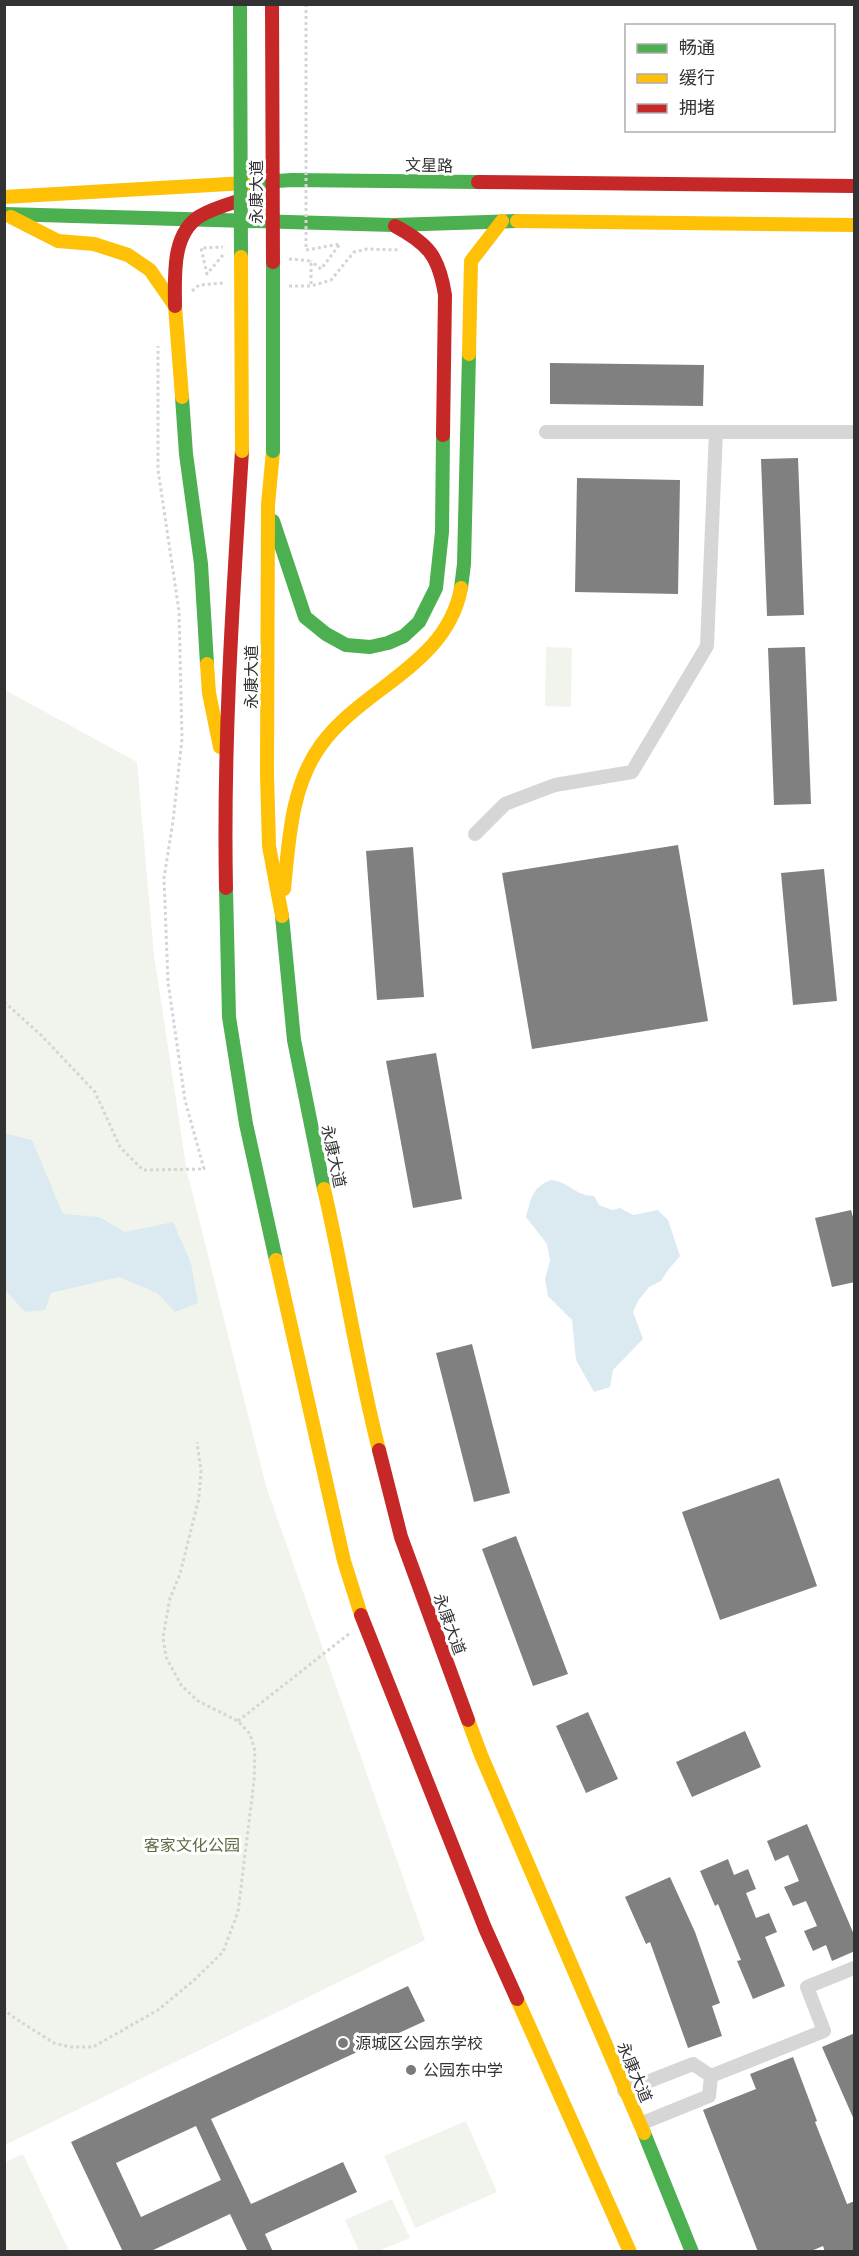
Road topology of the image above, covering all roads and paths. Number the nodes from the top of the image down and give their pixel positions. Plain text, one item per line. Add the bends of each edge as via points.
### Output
1 (240, 4) edge
2 (272, 4) edge
3 (306, 4) edge
4 (292, 180) junction
5 (855, 186) edge
6 (4, 197) edge
7 (5, 214) edge
8 (196, 218) junction
9 (502, 221) junction
10 (393, 225) junction
11 (855, 225) edge
12 (311, 261) dead end
13 (175, 306) junction
14 (546, 432) dead end
15 (716, 432) junction
16 (855, 432) edge
17 (268, 506) junction
18 (227, 782) junction
19 (475, 834) dead end
20 (281, 907) junction
21 (4, 1002) edge
22 (204, 1169) dead end
23 (197, 1442) dead end
24 (363, 1622) junction
25 (238, 1721) junction
26 (855, 1968) edge
27 (4, 2008) edge
28 (711, 2076) junction
29 (624, 2091) junction
30 (640, 2124) junction
31 (630, 2252) edge
32 (692, 2252) edge

1 - 18 street, 永康大道, bridge via 242,451
2 - 17 street, 永康大道, bridge via 273,451
3 - 12 path, bridge via 306,250 340,244 321,269
4 - 5 street, 文星路
4 - 6 street, 文星路
4 - 8 street
7 - 8 street
7 - 13 street via 58,241 94,244 128,255 150,270
8 - 10 street
8 - 13 street via 178,248
9 - 10 street
9 - 11 street
9 - 20 street via 471,261 464,564 454,615 414,665 341,719 305,770 294,801
10 - 17 street via 432,251 445,295 442,532 436,588 419,622 404,636 370,647 346,645 326,634 305,617
13 - 18 street via 186,454 201,564 209,693
14 - 15 street
15 - 16 street
15 - 19 street via 707,646 638,763 632,772 555,784 505,804
17 - 20 street, 永康大道 via 269,846
18 - 24 street, 永康大道 via 229,1017 246,1124 344,1561
20 - 29 street, 永康大道 via 294,1040 365,1395 401,1537 481,1755
21 - 22 path via 95,1092 120,1147 143,1170
23 - 25 path via 199,1498 163,1637 166,1657 181,1685 198,1701
24 - 25 path
24 - 31 street, 永康大道 via 485,1928
25 - 27 path via 250,1734 255,1751 254,1781 238,1912 224,1952 158,2010 93,2047 54,2043
26 - 28 street via 807,1987 824,2031
28 - 29 street via 693,2064
28 - 30 street via 709,2096
29 - 30 street, 永康大道
30 - 32 street, 永康大道

